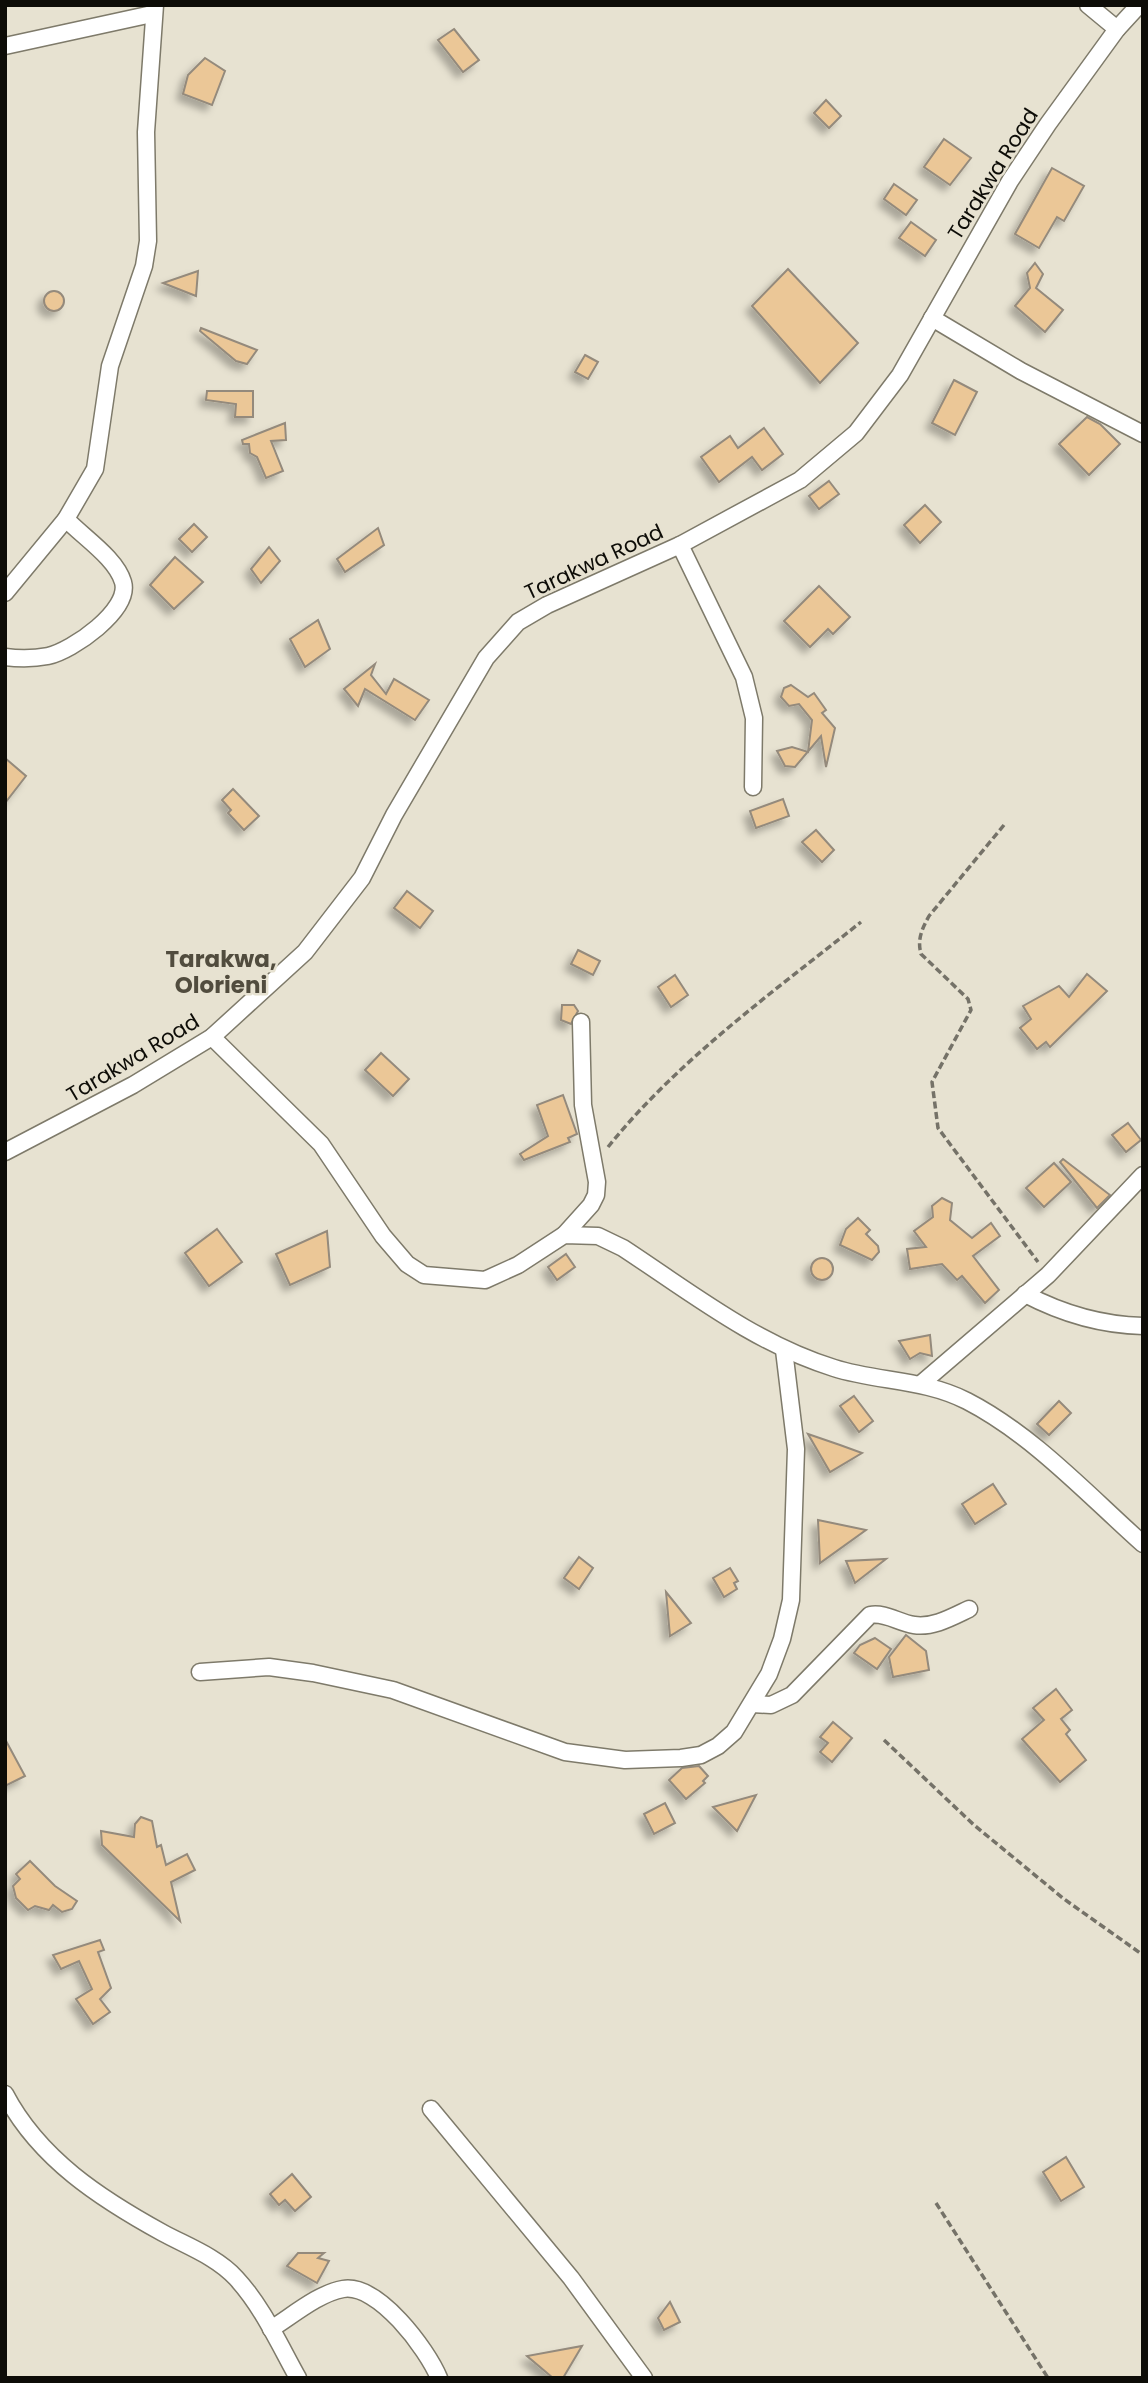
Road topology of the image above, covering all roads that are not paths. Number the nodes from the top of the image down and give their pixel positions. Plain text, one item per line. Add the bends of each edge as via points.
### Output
1 (1088, 5) edge
2 (1139, 5) edge
3 (153, 9) edge
4 (1117, 29) junction
5 (5, 46) edge
6 (932, 318) junction
7 (1143, 434) edge
8 (66, 519) junction
9 (680, 545) junction
10 (5, 593) edge
11 (5, 657) edge
12 (753, 787) dead end
13 (581, 1023) dead end
14 (212, 1037) junction
15 (5, 1153) edge
16 (1143, 1175) edge
17 (564, 1235) junction
18 (1025, 1294) junction
19 (1143, 1326) edge
20 (783, 1350) junction
21 (922, 1383) junction
22 (1143, 1544) edge
23 (969, 1609) dead end
24 (200, 1672) dead end
25 (752, 1704) junction
26 (5, 2094) edge
27 (431, 2109) dead end
28 (271, 2329) junction
29 (298, 2378) edge
30 (439, 2378) edge
31 (644, 2378) edge

1 - 4 street
2 - 4 street, Tarakwa Road
3 - 5 street
3 - 8 street via 144,266 110,366 95,469
4 - 6 street, Tarakwa Road via 1010,181
6 - 7 street via 1021,371
6 - 9 street, Tarakwa Road via 900,375 856,433 800,480
8 - 10 street
8 - 11 street via 118,570 124,586 120,602 104,622 51,656
9 - 12 street via 744,677 754,718
9 - 14 street, Tarakwa Road via 547,605 499,640 338,912 305,951
13 - 17 street via 583,1105 596,1195
14 - 15 street, Tarakwa Road
14 - 17 street via 321,1144 383,1236 407,1264 424,1275 485,1280
16 - 18 street
17 - 20 street via 598,1236 623,1248
18 - 19 street via 1077,1317
18 - 21 street
20 - 21 street via 836,1369
20 - 25 street via 796,1449 791,1600 782,1639
21 - 22 street via 967,1401 1011,1429
23 - 25 street via 929,1625 870,1615 792,1695 771,1705
24 - 25 street via 269,1667 340,1679 393,1690 565,1752 625,1760 701,1755 734,1732
26 - 28 street via 14,2111 74,2178 111,2204 208,2256 235,2277
27 - 31 street via 548,2250
28 - 29 street
28 - 30 street via 343,2289 362,2290 374,2296 417,2342

